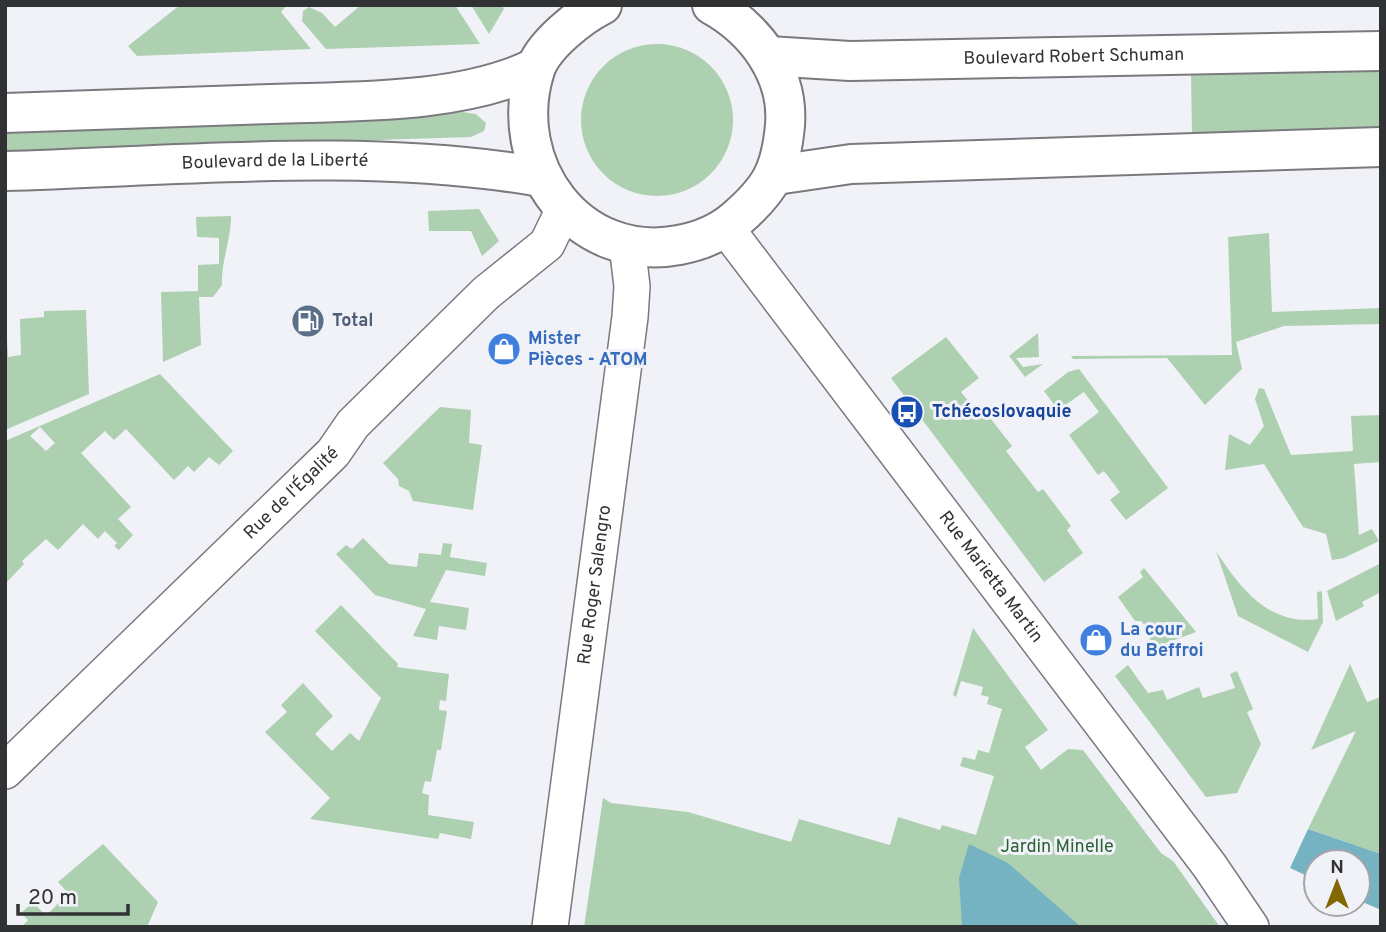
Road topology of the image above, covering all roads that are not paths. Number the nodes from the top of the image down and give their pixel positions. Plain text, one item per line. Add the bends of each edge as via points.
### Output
1 (602, 5) edge
2 (731, 9) edge
3 (1381, 51) edge
4 (768, 56) junction
5 (535, 68) junction
6 (5, 113) edge
7 (1381, 147) edge
8 (5, 171) edge
9 (776, 175) junction
10 (541, 177) junction
11 (564, 209) junction
12 (726, 228) junction
13 (627, 245) junction
14 (5, 771) edge
15 (550, 927) edge
16 (1251, 927) edge

1 - 5 main road via 581,16
2 - 4 main road
3 - 4 main road, Boulevard Robert Schuman via 849,61
4 - 9 main road via 786,118
5 - 6 main road via 510,80 454,92 365,100
5 - 10 main road via 528,111 530,145
7 - 9 main road via 851,164
8 - 10 main road, Boulevard de la Liberté via 316,162 493,169
9 - 12 main road
10 - 11 main road
11 - 13 main road via 592,231
11 - 14 street, Rue de l'Égalité via 547,244 486,293 352,424 333,453
12 - 13 main road via 695,242 661,248
12 - 16 street, Rue Marietta Martin via 1209,865
13 - 15 street, Rue Roger Salengro via 631,317

